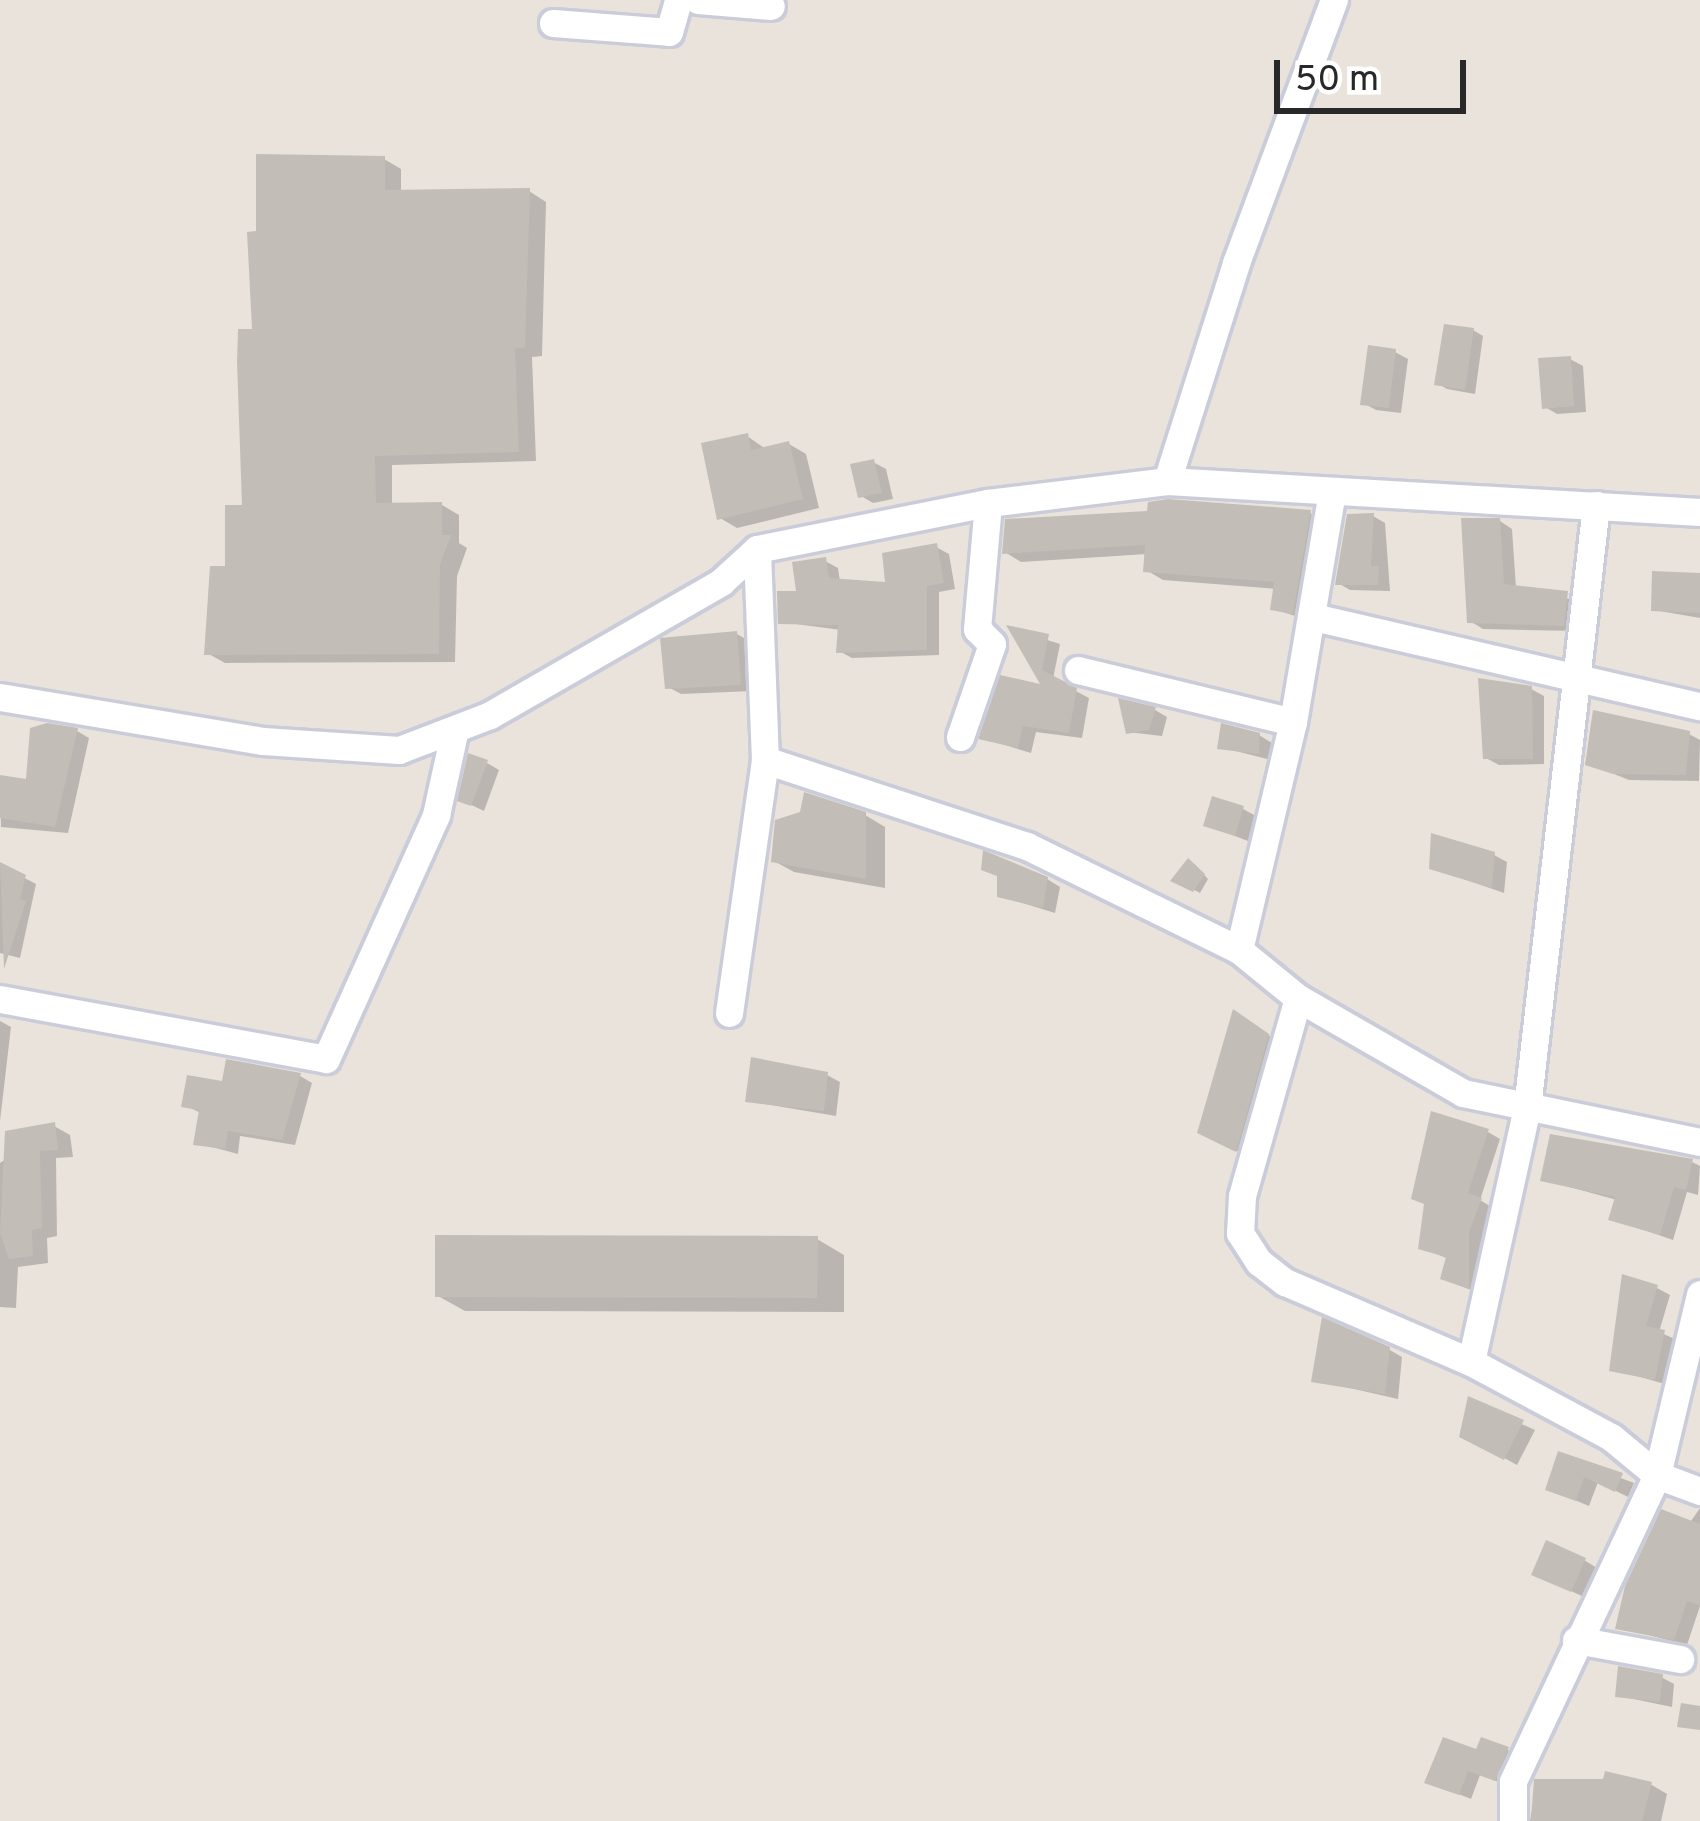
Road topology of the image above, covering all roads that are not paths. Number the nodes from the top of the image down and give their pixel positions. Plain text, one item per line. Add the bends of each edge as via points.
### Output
1 (678, 0) edge
2 (698, 0) edge
3 (1334, 0) edge
4 (771, 6) dead end
5 (553, 23) dead end
6 (1167, 481) junction
7 (1332, 491) junction
8 (988, 503) junction
9 (1597, 505) junction
10 (1700, 512) edge
11 (757, 549) junction
12 (1313, 617) junction
13 (1078, 670) dead end
14 (1576, 683) junction
15 (0, 697) edge
16 (1700, 706) edge
17 (1293, 722) junction
18 (454, 734) junction
19 (960, 737) dead end
20 (765, 760) junction
21 (1239, 950) junction
22 (1298, 998) junction
23 (0, 999) edge
24 (729, 1013) dead end
25 (1528, 1108) junction
26 (1700, 1142) edge
27 (1700, 1294) edge
28 (1472, 1362) junction
29 (1657, 1475) junction
30 (1700, 1490) edge
31 (1576, 1640) junction
32 (1680, 1659) dead end
33 (1513, 1821) edge

1 - 5 street via 669,32
2 - 4 street
3 - 6 street via 1236,263
6 - 7 street
6 - 8 street
7 - 9 street
7 - 12 street
8 - 11 street
8 - 19 street via 977,629 992,644
9 - 10 street
9 - 14 street
11 - 18 street via 721,582
11 - 20 street
12 - 14 street
12 - 17 street
13 - 17 street
14 - 16 street
14 - 25 street
15 - 18 street via 357,752
17 - 21 street
18 - 23 street via 436,815 326,1059
20 - 21 street via 968,821
20 - 24 street
21 - 22 street
22 - 25 street via 1463,1093
22 - 28 street via 1242,1196 1240,1233 1285,1282
25 - 26 street
25 - 28 street
27 - 29 street
28 - 29 street via 1611,1437
29 - 30 street
29 - 31 street
31 - 32 street
31 - 33 street via 1513,1781

